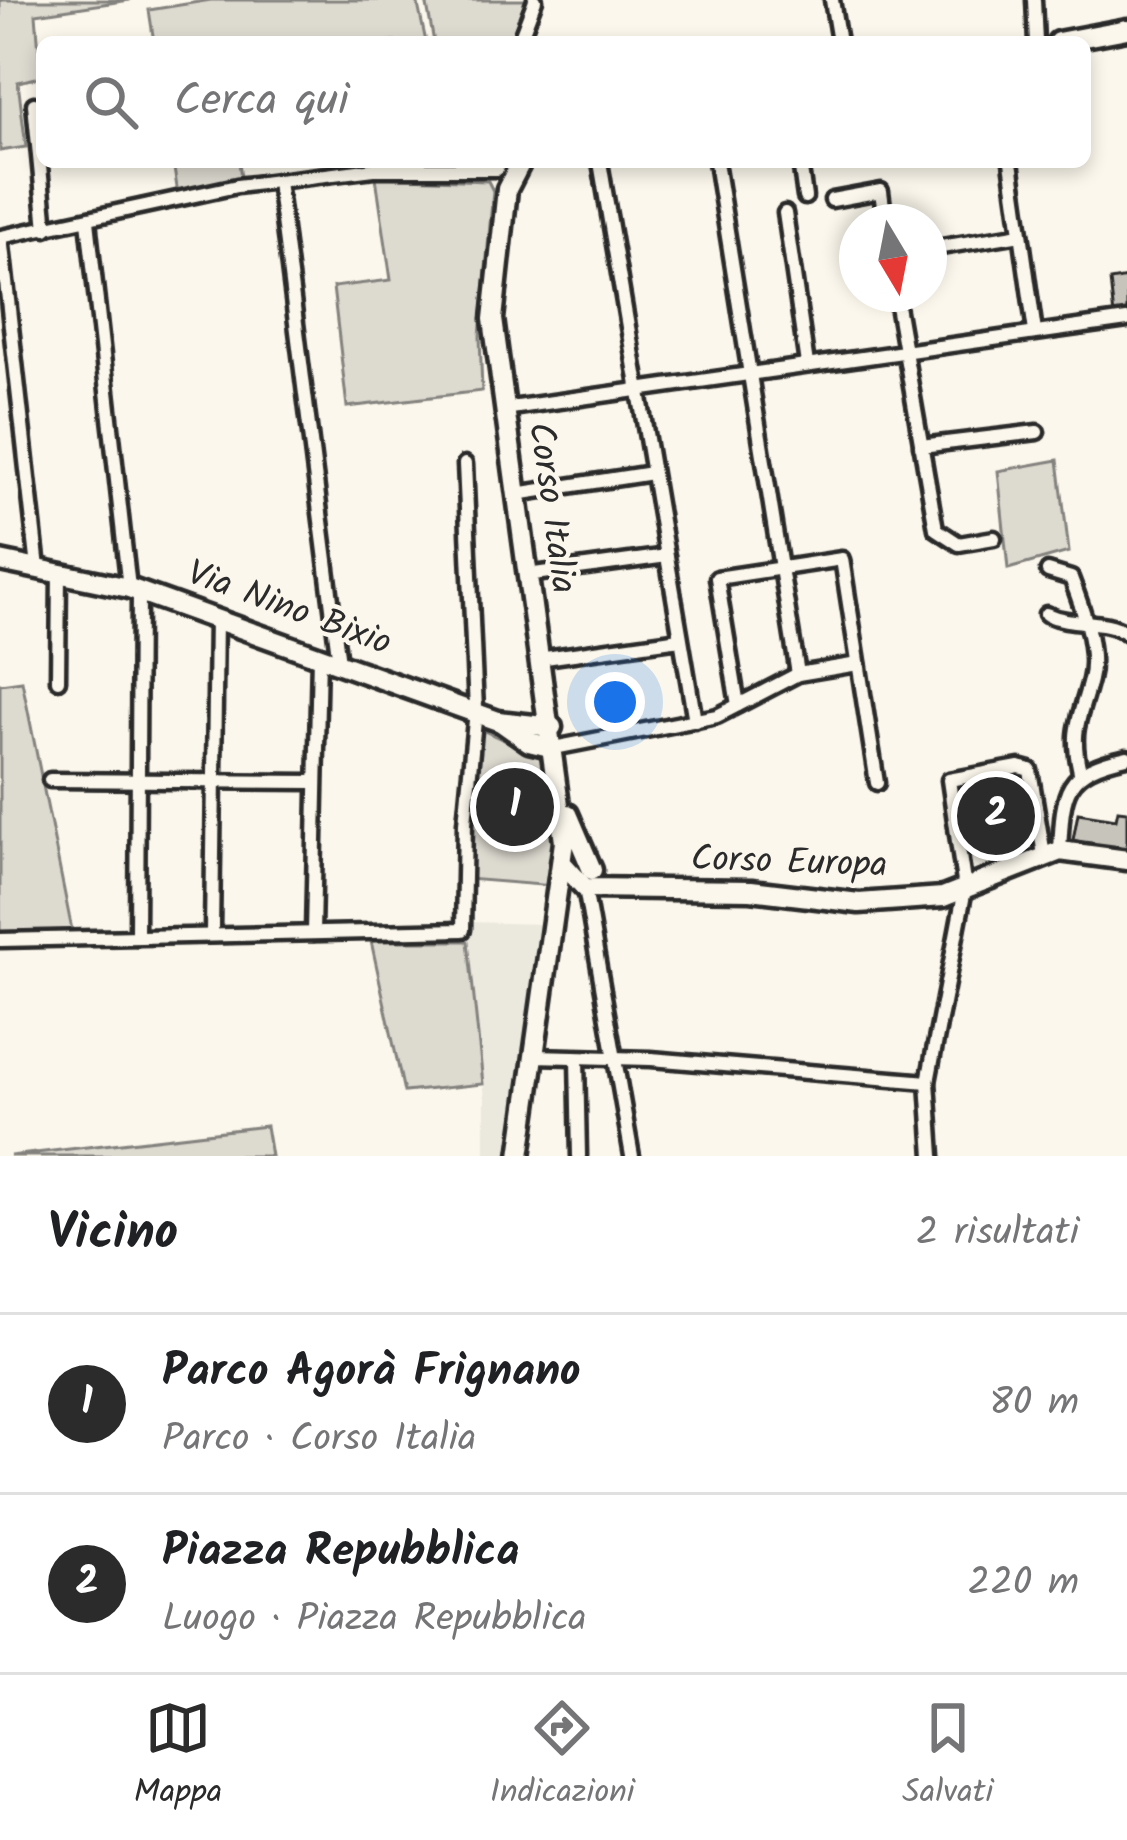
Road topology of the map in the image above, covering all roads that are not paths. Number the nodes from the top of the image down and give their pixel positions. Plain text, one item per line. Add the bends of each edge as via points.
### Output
1 (535, 0) edge
2 (832, 0) edge
3 (1034, 0) edge
4 (1127, 29) edge
5 (521, 36) edge
6 (837, 36) edge
7 (1036, 36) edge
8 (1090, 36) edge
9 (34, 104) dead end
10 (36, 125) edge
11 (40, 168) edge
12 (415, 168) edge
13 (497, 168) edge
14 (518, 168) edge
15 (601, 168) edge
16 (717, 168) edge
17 (801, 168) edge
18 (1012, 168) edge
19 (278, 181) junction
20 (507, 189) junction
21 (805, 197) dead end
22 (832, 200) dead end
23 (883, 204) edge
24 (785, 213) dead end
25 (88, 221) junction
26 (46, 229) junction
27 (1021, 234) junction
28 (947, 246) edge
29 (897, 312) edge
30 (1127, 320) edge
31 (1035, 332) junction
32 (902, 350) junction
33 (807, 364) junction
34 (749, 373) junction
35 (637, 389) junction
36 (504, 409) junction
37 (1037, 432) dead end
38 (921, 446) junction
39 (465, 464) dead end
40 (652, 473) junction
41 (516, 494) junction
42 (994, 538) dead end
43 (667, 556) junction
44 (0, 561) edge
45 (783, 567) junction
46 (38, 568) junction
47 (1048, 571) dead end
48 (58, 572) junction
49 (526, 575) junction
50 (135, 590) junction
51 (1046, 614) dead end
52 (216, 617) junction
53 (1086, 625) junction
54 (1127, 632) edge
55 (680, 639) junction
56 (319, 655) junction
57 (538, 659) junction
58 (339, 663) junction
59 (858, 664) junction
60 (798, 674) junction
61 (58, 680) dead end
62 (738, 706) junction
63 (476, 710) junction
64 (498, 721) junction
65 (695, 721) junction
66 (552, 727) junction
67 (554, 748) junction
68 (1127, 757) edge
69 (1080, 772) junction
70 (50, 780) dead end
71 (137, 781) junction
72 (214, 781) junction
73 (315, 782) junction
74 (877, 783) dead end
75 (562, 800) junction
76 (1052, 853) junction
77 (1127, 860) edge
78 (563, 865) junction
79 (588, 879) junction
80 (965, 889) junction
81 (559, 905) junction
82 (314, 933) junction
83 (212, 934) junction
84 (137, 937) junction
85 (0, 940) edge
86 (534, 1056) junction
87 (577, 1059) junction
88 (613, 1059) junction
89 (928, 1082) junction
90 (520, 1156) edge
91 (579, 1156) edge
92 (632, 1156) edge
93 (933, 1156) edge

1 - 5 street
2 - 6 street
3 - 7 street
4 - 8 street
9 - 10 street
11 - 26 street
12 - 19 street
13 - 20 street
14 - 20 street, Corso Italia
15 - 35 street
16 - 34 street
17 - 21 street
18 - 27 street
19 - 25 street
19 - 58 street
20 - 36 street, Corso Italia via 493,319
22 - 23 street via 881,191
24 - 33 street
25 - 26 street
25 - 50 street
26 - 46 street via 1,237
27 - 28 street
27 - 31 street
29 - 32 street
30 - 31 street
31 - 32 street
32 - 33 street
32 - 38 street
33 - 34 street
34 - 35 street
34 - 45 street
35 - 36 street
35 - 40 street
36 - 41 street, Corso Italia
37 - 38 street
38 - 42 street via 936,529 959,544
39 - 63 street
40 - 41 street
40 - 43 street
41 - 49 street, Corso Italia
43 - 49 street
43 - 55 street
44 - 46 street, Via Nino Bixio
45 - 59 street via 842,559
45 - 60 street
45 - 62 street via 718,578
46 - 48 street, Via Nino Bixio
47 - 53 street via 1071,578
48 - 50 street, Via Nino Bixio
48 - 61 street
49 - 57 street, Corso Italia
50 - 52 street, Via Nino Bixio
50 - 71 street
51 - 53 street
52 - 56 street, Via Nino Bixio
52 - 72 street
53 - 54 street via 1111,622
53 - 69 street via 1091,678 1073,722
55 - 57 street
55 - 65 street
56 - 58 street, Via Nino Bixio
56 - 73 street
57 - 66 street, Corso Italia
58 - 63 street, Via Nino Bixio
59 - 60 street
59 - 74 street
60 - 62 street
62 - 65 street
63 - 64 street, Via Nino Bixio
63 - 82 street via 463,930
64 - 66 street, Via Nino Bixio
64 - 67 street
65 - 67 street
66 - 67 street, Corso Italia
67 - 75 street, Corso Italia
68 - 69 street
69 - 76 street via 1063,799
70 - 71 street
71 - 72 street
71 - 84 street
72 - 73 street
72 - 83 street
73 - 82 street
75 - 78 street, Corso Italia
75 - 79 street, Corso Europa
76 - 77 street
76 - 80 street, Corso Europa
76 - 80 street via 1030,770 951,778
78 - 79 street
78 - 81 street, Corso Italia
79 - 80 street, Corso Europa via 608,890 751,890 859,903
79 - 81 street
79 - 88 street
80 - 89 street
81 - 86 street, Corso Italia
82 - 83 street
83 - 84 street
84 - 85 street
86 - 87 street
86 - 90 street, Corso Italia
87 - 88 street
87 - 91 street
88 - 89 street
88 - 92 street
89 - 93 street

